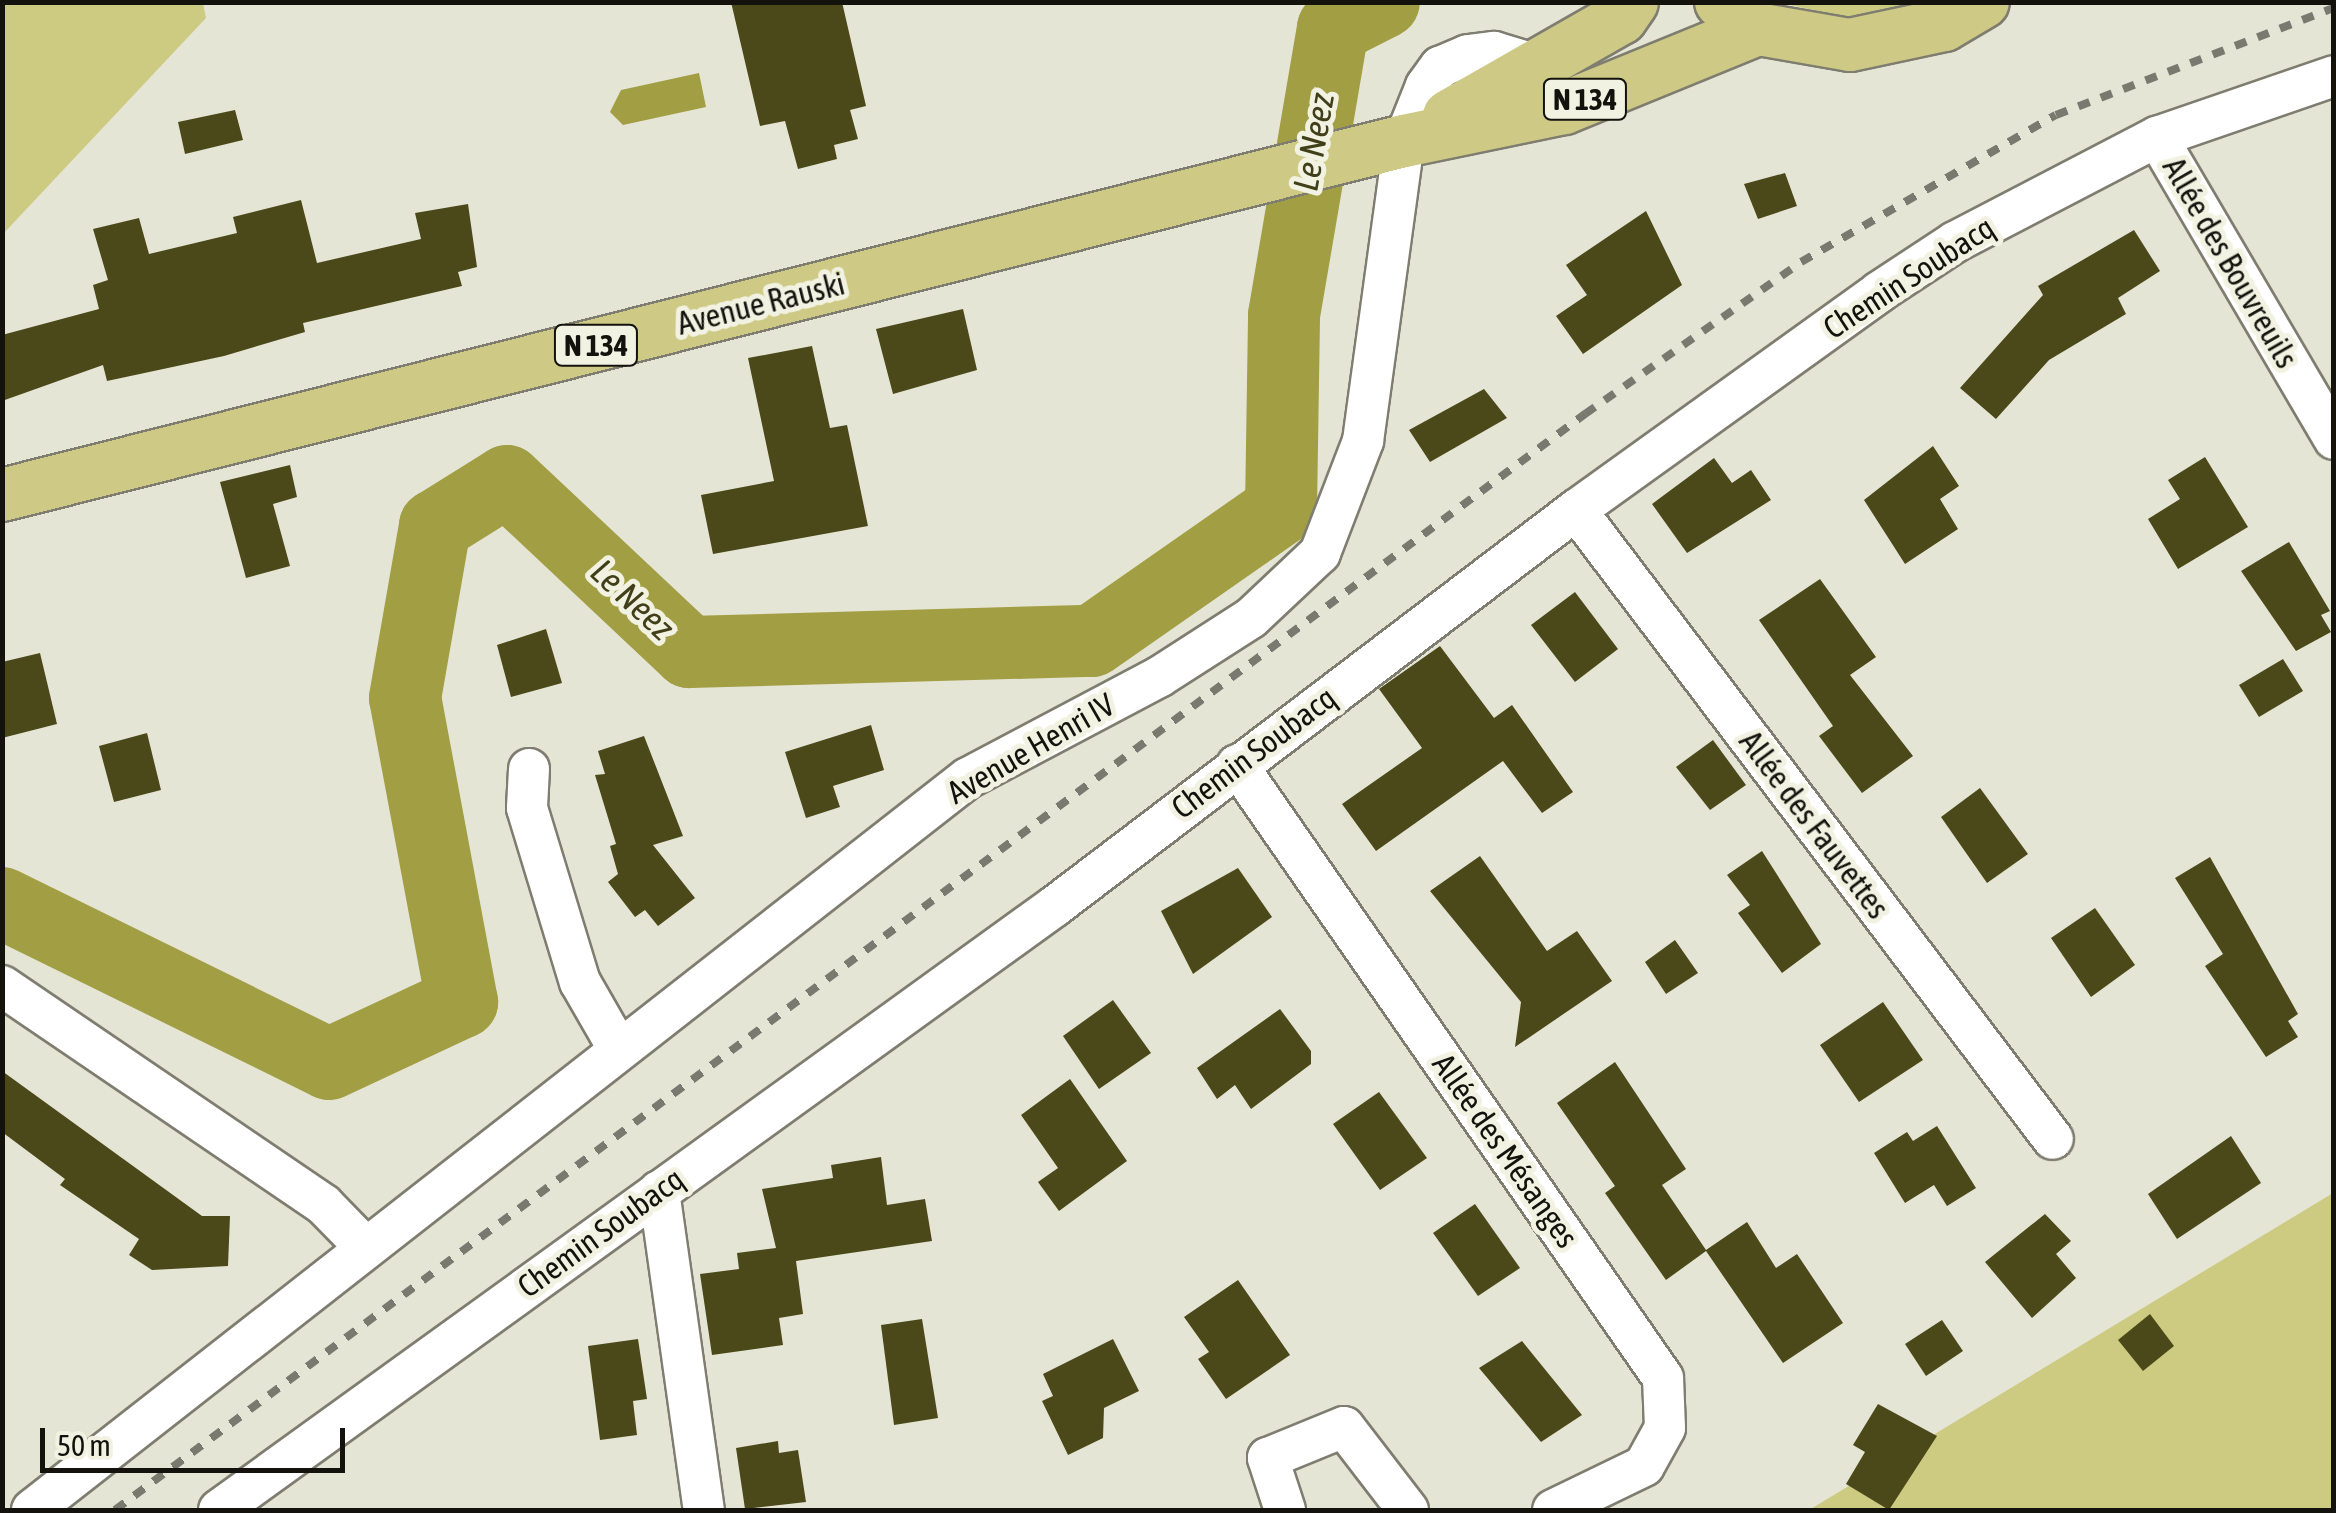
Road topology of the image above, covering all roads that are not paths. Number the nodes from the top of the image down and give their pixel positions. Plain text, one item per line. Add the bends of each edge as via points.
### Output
1 (1632, 2) edge
2 (1983, 2) edge
3 (1735, 13) edge
4 (2334, 76) edge
5 (2156, 138) junction
6 (1381, 147) junction
7 (2334, 440) edge
8 (2, 495) edge
9 (1576, 510) junction
10 (1237, 766) junction
11 (530, 769) dead end
12 (2, 986) edge
13 (618, 1048) junction
14 (2053, 1140) dead end
15 (659, 1191) junction
16 (363, 1245) junction
17 (32, 1510) edge
18 (219, 1510) edge
19 (704, 1510) edge
20 (1285, 1510) edge
21 (1408, 1510) edge
22 (1554, 1510) edge

1 - 6 main road, Avenue Rauski / N 134 via 1621,18 1540,66
2 - 3 main road via 1893,40 1802,42
3 - 6 main road, Avenue Rauski / N 134 via 1564,108
4 - 5 street, Chemin Soubacq
5 - 7 street, Allée des Bouvreuils
5 - 9 street, Chemin Soubacq via 1956,242
6 - 8 main road, Avenue Rauski / N 134
6 - 13 street, Avenue Henri IV via 1363,442 1320,553 1251,618 1159,678 968,778
9 - 10 street, Chemin Soubacq
9 - 14 street, Allée des Fauvettes
10 - 15 street, Chemin Soubacq
10 - 22 street, Allée des Mésanges via 1663,1378 1665,1428 1644,1466
11 - 13 street via 527,808 580,982
12 - 16 street via 324,1204
13 - 16 street, Avenue Henri IV
15 - 18 street, Chemin Soubacq
15 - 19 street
16 - 17 street, Avenue Henri IV
20 - 21 street via 1268,1458 1344,1427

